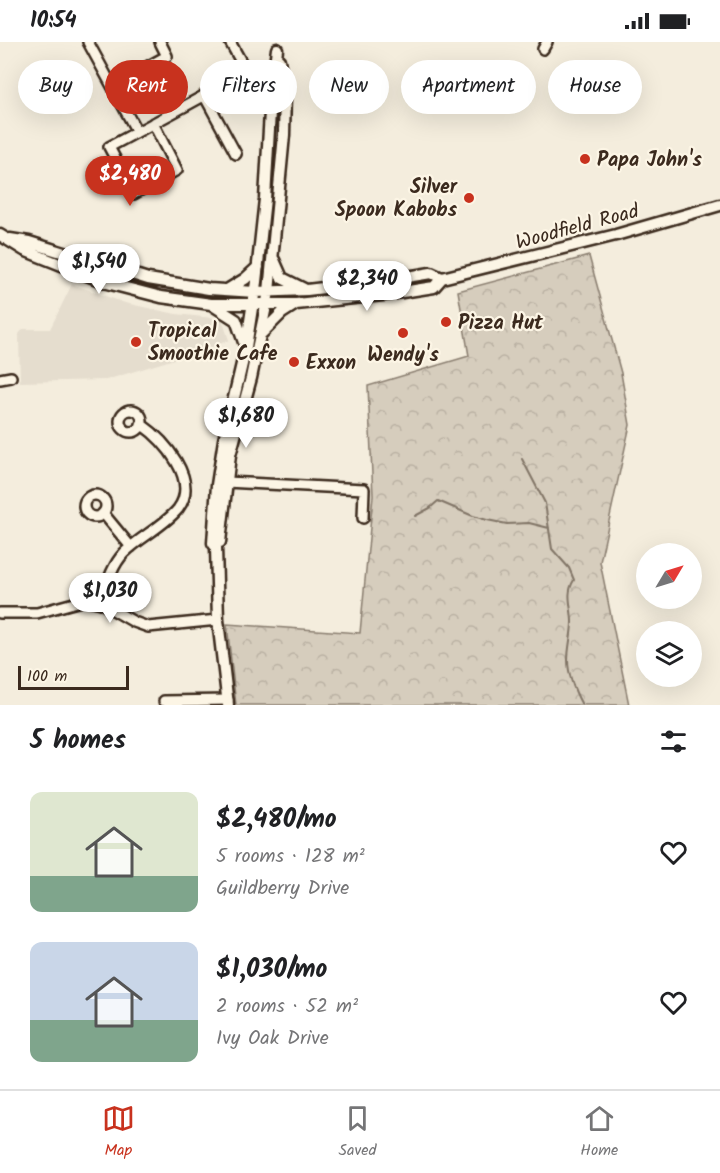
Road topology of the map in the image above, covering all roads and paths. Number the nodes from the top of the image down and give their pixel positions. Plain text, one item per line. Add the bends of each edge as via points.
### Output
1 (160, 42) edge
2 (230, 42) edge
3 (92, 43) edge
4 (277, 45) edge
5 (160, 60) edge
6 (240, 60) edge
7 (105, 71) edge
8 (200, 97) edge
9 (127, 114) edge
10 (214, 114) edge
11 (153, 123) junction
12 (137, 132) junction
13 (236, 154) dead end
14 (720, 205) edge
15 (3, 236) edge
16 (273, 256) junction
17 (258, 267) junction
18 (442, 278) junction
19 (226, 290) junction
20 (307, 290) junction
21 (255, 292) junction
22 (269, 292) junction
23 (211, 304) junction
24 (253, 304) junction
25 (267, 304) junction
26 (296, 304) junction
27 (262, 333) junction
28 (246, 347) junction
29 (11, 377) dead end
30 (0, 379) edge
31 (141, 424) dead end
32 (226, 482) junction
33 (103, 513) dead end
34 (363, 518) dead end
35 (131, 547) junction
36 (216, 547) junction
37 (100, 603) junction
38 (0, 613) edge
39 (218, 620) junction
40 (164, 701) dead end
41 (228, 702) edge

1 - 5 street via 167,56
2 - 6 street
3 - 7 street
4 - 16 main road via 285,93
4 - 17 main road
8 - 11 street
9 - 12 street
10 - 13 street
11 - 12 street
11 - 12 street via 177,170 134,194 109,147
14 - 18 main road, Woodfield Road
15 - 19 main road, Woodfield Road via 148,279
15 - 23 main road, Woodfield Road via 32,254 125,288
16 - 20 main road via 282,278
16 - 22 main road
17 - 19 main road
17 - 21 main road
18 - 20 main road, Woodfield Road via 431,273
18 - 26 main road, Woodfield Road via 434,287 412,291
19 - 21 main road, Woodfield Road
20 - 22 main road, Woodfield Road
21 - 22 main road, Woodfield Road
21 - 24 main road
22 - 25 main road
23 - 24 main road, Woodfield Road
23 - 28 main road via 236,320
24 - 25 main road, Woodfield Road
24 - 28 main road
25 - 26 main road, Woodfield Road
25 - 27 main road
26 - 27 main road
27 - 32 main road via 234,436
28 - 36 main road via 219,469 213,543
29 - 30 street
31 - 35 street via 159,439 179,465 184,495 176,511
32 - 34 street via 364,489
32 - 36 main road
33 - 35 street
35 - 37 street via 113,568
36 - 39 main road
37 - 38 street via 81,600 38,613
37 - 39 street via 148,627
39 - 41 main road
40 - 41 street

